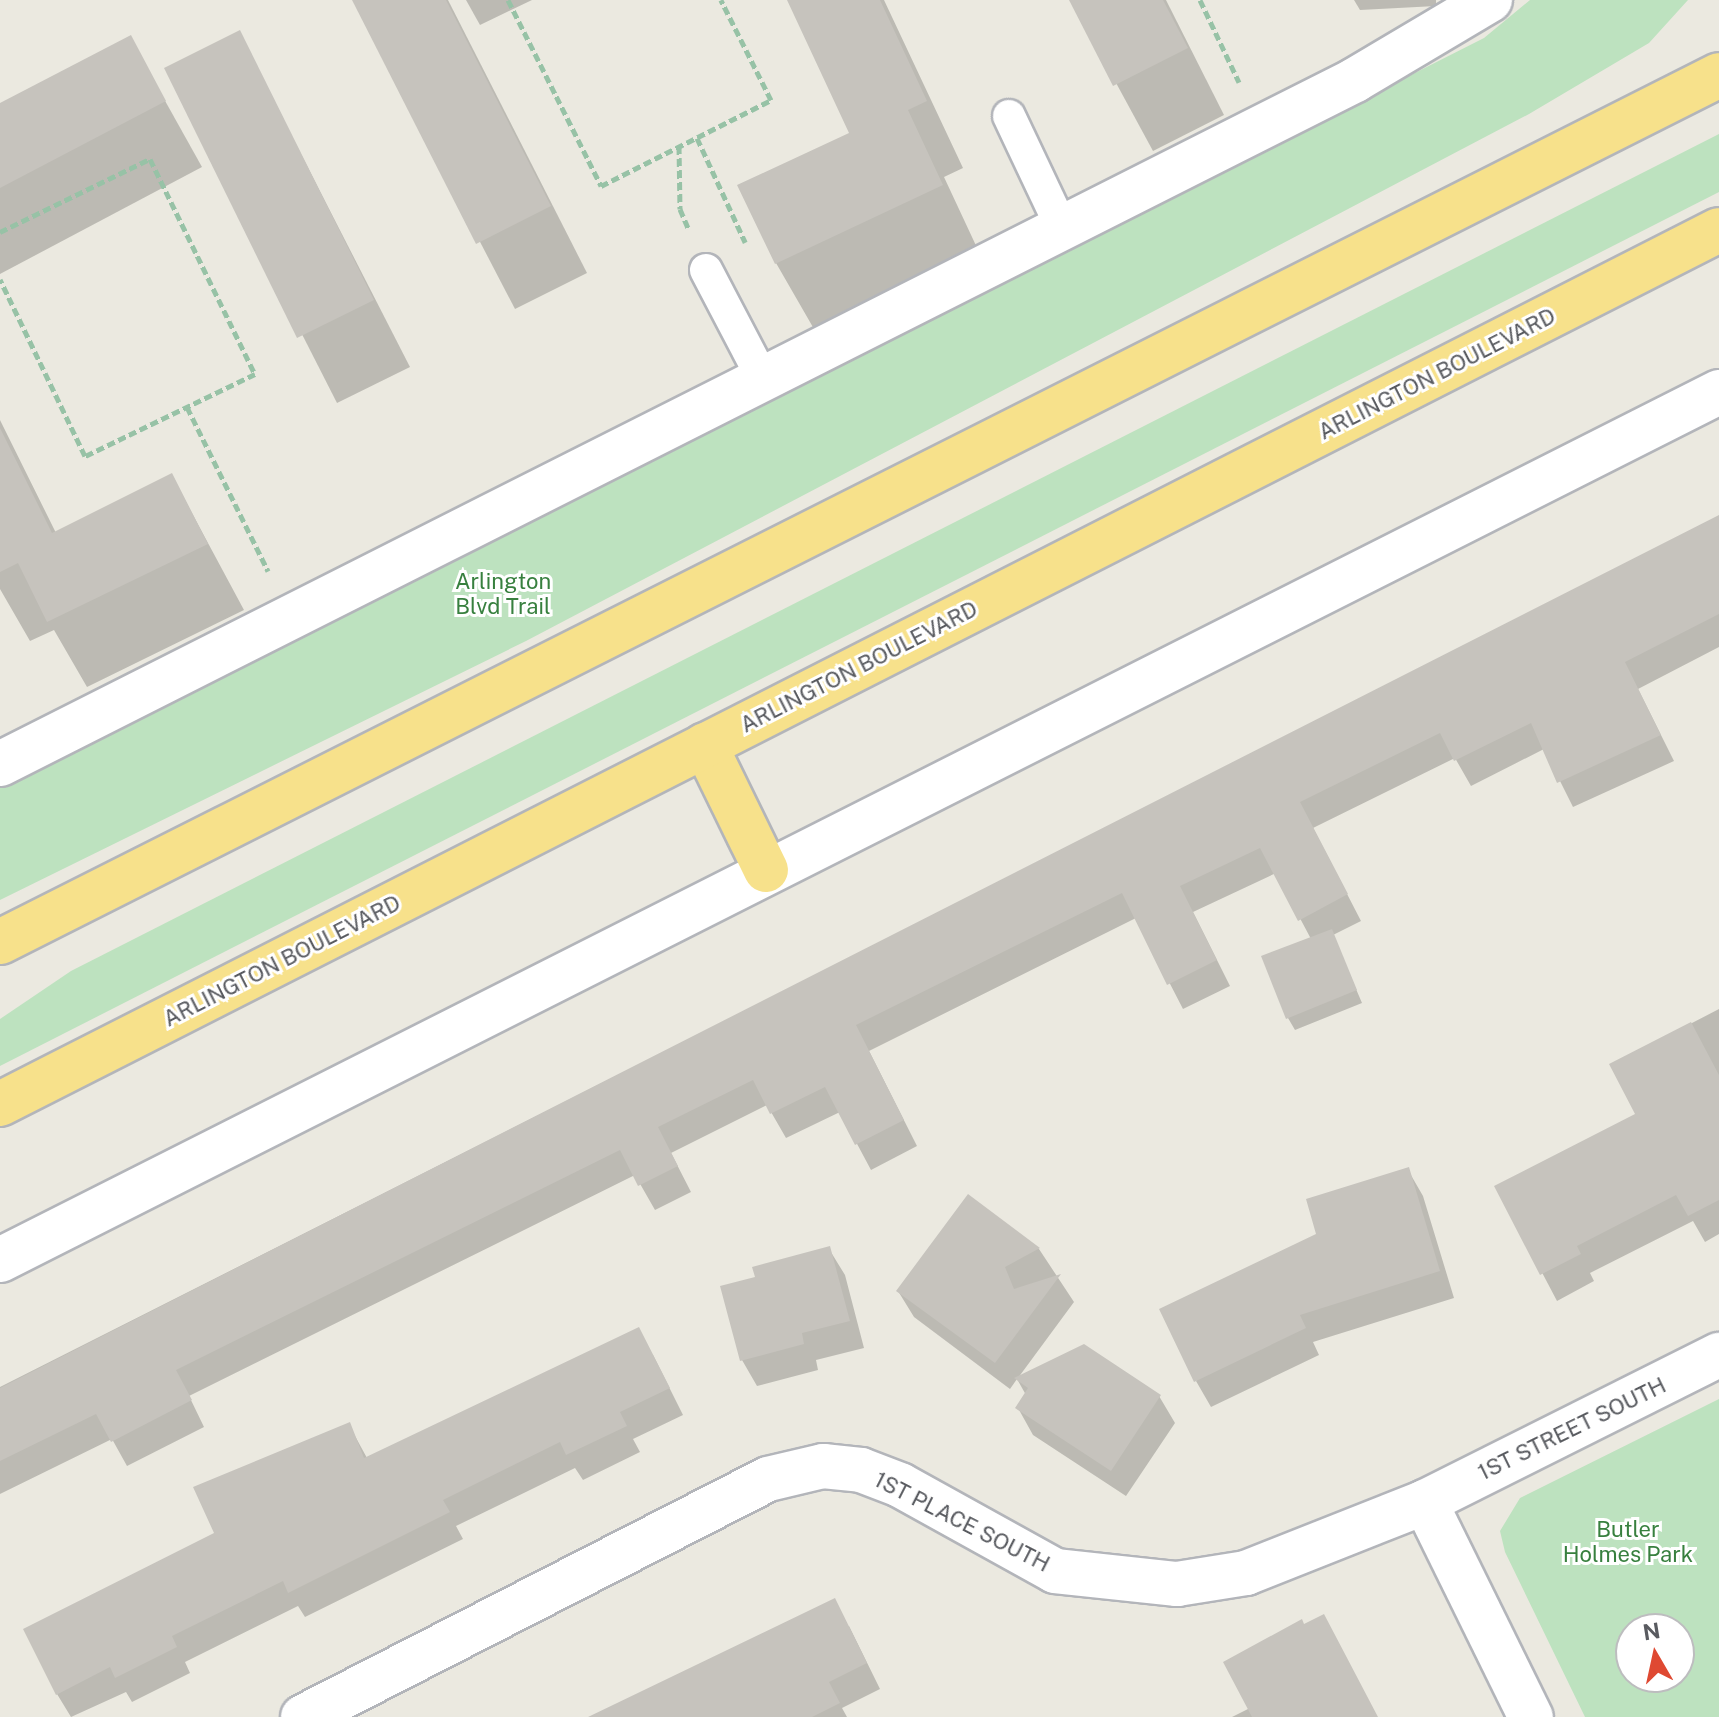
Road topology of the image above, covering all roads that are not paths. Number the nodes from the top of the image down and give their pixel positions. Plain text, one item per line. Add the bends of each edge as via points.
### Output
1 (1490, 0) edge
2 (1719, 75) edge
3 (1009, 116) dead end
4 (1062, 228) junction
5 (1719, 230) edge
6 (706, 270) road end
7 (763, 379) junction
8 (1719, 392) edge
9 (705, 745) junction
10 (0, 764) edge
11 (766, 870) junction
12 (0, 942) edge
13 (0, 1104) edge
14 (0, 1260) edge
15 (1719, 1355) edge
16 (1425, 1502) junction
17 (303, 1717) edge
18 (1531, 1717) edge

1 - 4 street via 1405,53
2 - 12 highway
3 - 4 lane
4 - 7 street
5 - 9 highway, ARLINGTON BOULEVARD
6 - 7 lane
7 - 10 street
8 - 11 street
9 - 11 highway
9 - 13 highway, ARLINGTON BOULEVARD
11 - 14 street
15 - 16 street, 1ST STREET SOUTH
16 - 17 street, 1ST PLACE SOUTH via 1246,1573 1177,1584 1121,1582 1055,1571 900,1485 861,1470 823,1466 768,1479
16 - 18 street

